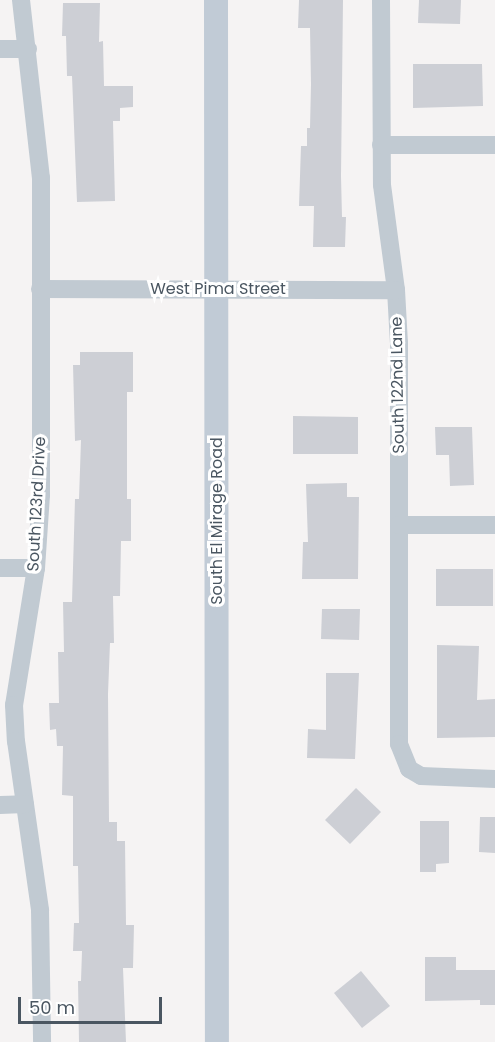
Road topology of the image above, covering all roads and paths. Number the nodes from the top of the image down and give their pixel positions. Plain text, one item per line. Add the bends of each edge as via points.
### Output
1 (21, 0) edge
2 (216, 0) edge
3 (381, 0) edge
4 (0, 49) edge
5 (28, 49) junction
6 (381, 145) junction
7 (495, 145) edge
8 (40, 289) junction
9 (216, 289) junction
10 (396, 290) junction
11 (399, 525) junction
12 (495, 525) edge
13 (0, 568) edge
14 (36, 568) junction
15 (495, 779) edge
16 (25, 804) junction
17 (0, 805) edge
18 (42, 1042) edge
19 (217, 1042) edge

1 - 5 street, South 123rd Drive
2 - 9 main road, South El Mirage Road
3 - 6 street, South 122nd Lane
4 - 5 street
5 - 8 street, South 123rd Drive via 41,178
6 - 7 street
6 - 10 street, South 122nd Lane via 383,201
8 - 9 street, West Pima Street
8 - 14 street, South 123rd Drive via 41,495
9 - 10 street, West Pima Street
9 - 19 main road, South El Mirage Road
10 - 11 street, South 122nd Lane
11 - 12 street
11 - 15 street, South 122nd Lane via 401,751 409,769 421,776
13 - 14 street
14 - 16 street, South 123rd Drive via 14,705
16 - 17 street
16 - 18 street, South 123rd Drive via 40,910

